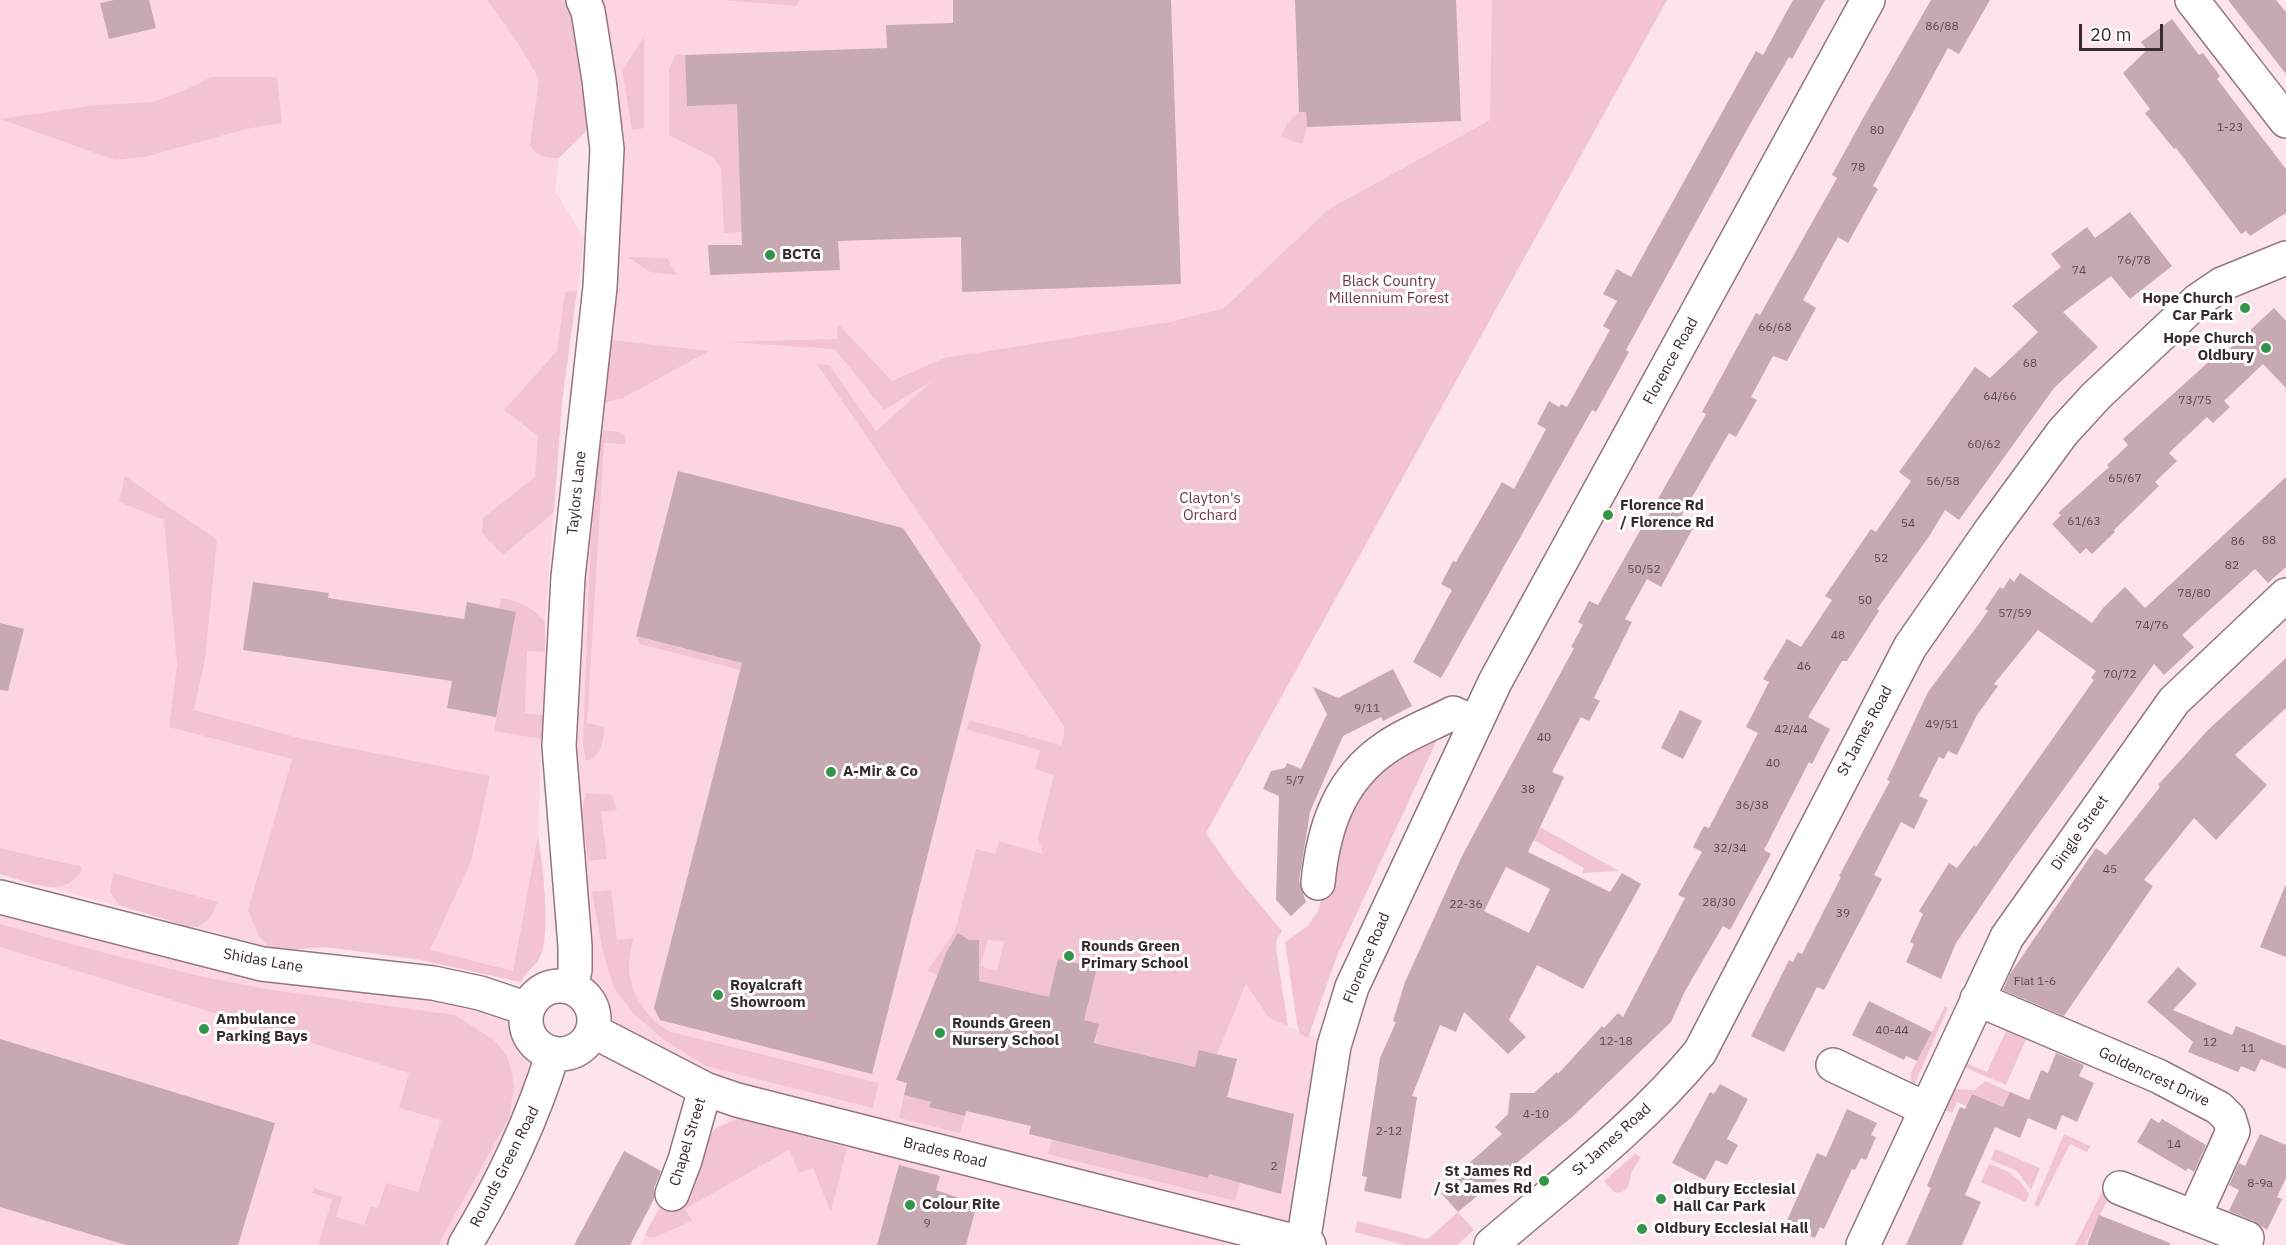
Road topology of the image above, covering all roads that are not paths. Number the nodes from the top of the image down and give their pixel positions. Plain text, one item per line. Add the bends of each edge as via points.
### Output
1 (583, 0) edge
2 (1868, 0) edge
3 (2192, 0) edge
4 (2286, 120) edge
5 (2286, 258) edge
6 (2286, 595) edge
7 (1475, 723) junction
8 (1318, 883) dead end
9 (0, 897) edge
10 (571, 987) junction
11 (1977, 999) junction
12 (528, 1009) junction
13 (592, 1031) junction
14 (554, 1053) junction
15 (1833, 1065) dead end
16 (705, 1089) junction
17 (1926, 1109) junction
18 (2120, 1188) dead end
19 (672, 1194) dead end
20 (2194, 1217) junction
21 (2247, 1238) dead end
22 (1306, 1244) edge
23 (465, 1245) edge
24 (1491, 1245) edge
25 (1863, 1245) edge

1 - 10 street, Taylors Lane via 600,80 607,149 600,287 568,577 559,735 575,946
2 - 7 street, Florence Road
3 - 4 street
5 - 24 street, St James Road via 2222,284 2197,301 2063,432 1910,647 1700,1052 1632,1125
6 - 11 street, Dingle Street via 2174,701 2007,937
7 - 8 street via 1453,713 1388,746 1361,768 1342,792 1330,819
7 - 22 street, Florence Road via 1352,987 1334,1046
9 - 12 street, Shidas Lane via 262,964 433,983
10 - 12 street via 543,990
10 - 13 street via 591,1005
11 - 17 street, Dingle Street
11 - 20 street, Goldencrest Drive via 2158,1076 2219,1108 2229,1118 2233,1131
12 - 14 street via 528,1029 533,1040
13 - 14 street via 579,1048
13 - 16 street, Brades Road
14 - 23 street, Rounds Green Road via 514,1155
15 - 17 street
16 - 19 street, Chapel Street
16 - 22 street, Brades Road via 857,1132
17 - 25 street, Dingle Street
18 - 20 street
20 - 21 street

